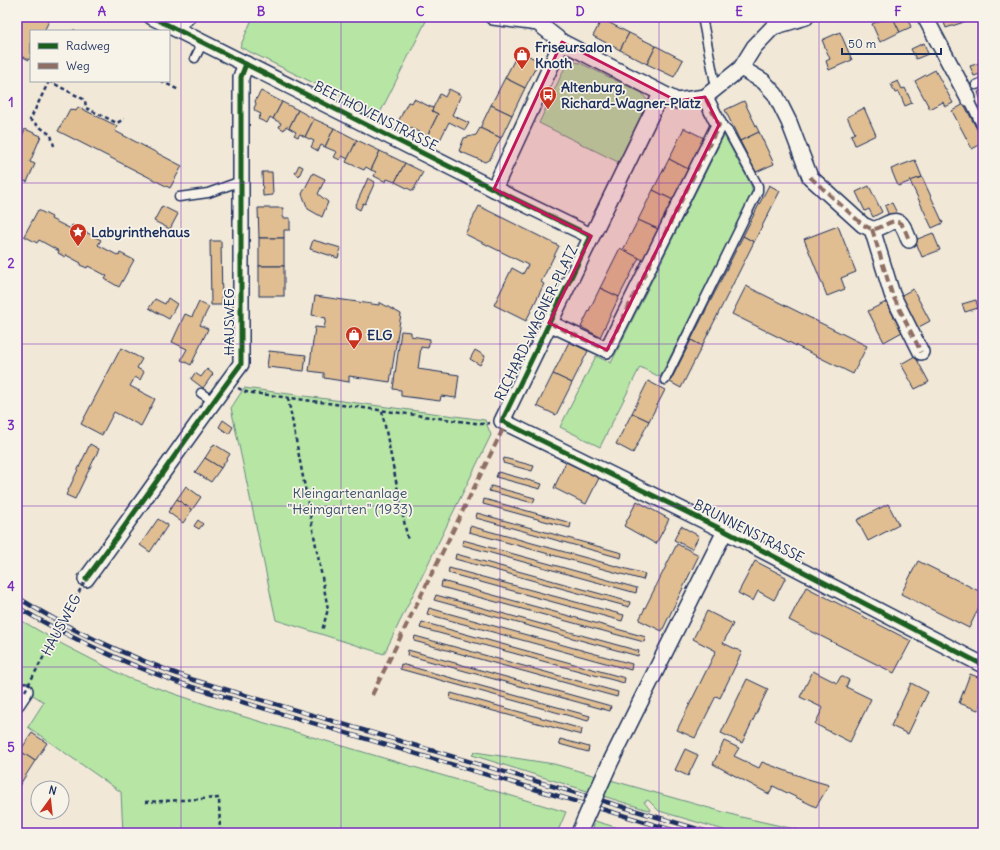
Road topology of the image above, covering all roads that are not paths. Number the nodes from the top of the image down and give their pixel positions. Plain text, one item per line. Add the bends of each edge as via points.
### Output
1 (187, 17) edge
2 (493, 17) edge
3 (702, 17) edge
4 (806, 17) edge
5 (925, 17) edge
6 (156, 18) edge
7 (538, 20) edge
8 (172, 27) junction
9 (203, 42) junction
10 (562, 42) junction
11 (195, 58) dead end
12 (246, 64) junction
13 (741, 68) junction
14 (710, 92) junction
15 (661, 94) junction
16 (968, 98) joint
17 (981, 120) edge
18 (719, 125) junction
19 (983, 129) edge
20 (241, 181) junction
21 (494, 189) junction
22 (179, 197) dead end
23 (872, 229) junction
24 (591, 236) junction
25 (909, 240) dead end
26 (549, 323) junction
27 (921, 352) dead end
28 (665, 380) dead end
29 (502, 421) joint
30 (725, 531) junction
31 (86, 579) road end
32 (983, 664) edge
33 (579, 833) edge

1 - 8 street
2 - 7 street
3 - 14 lane
4 - 13 street via 772,27 754,47
5 - 16 street
6 - 8 street, BEETHOVENSTRASSE
7 - 10 street
8 - 9 street, BEETHOVENSTRASSE
9 - 11 lane
9 - 12 street, BEETHOVENSTRASSE
10 - 15 street
10 - 21 street
12 - 20 street, HAUSWEG via 241,77
12 - 21 street, BEETHOVENSTRASSE
13 - 14 street
13 - 23 street via 762,81 775,94 789,122 810,177 863,225
14 - 15 street via 677,101
14 - 18 street
15 - 24 street, RICHARD-WAGNER-PLATZ
16 - 17 lane
17 - 19 lane
18 - 26 street, RICHARD-WAGNER-PLATZ via 607,350
18 - 28 lane via 727,129 758,186 758,191
20 - 22 lane via 208,193
20 - 31 street, HAUSWEG via 241,364 228,381 207,397 132,517
21 - 24 street, BEETHOVENSTRASSE
23 - 25 street via 894,221 898,222
23 - 27 street via 892,294
24 - 26 street, RICHARD-WAGNER-PLATZ
26 - 29 street, RICHARD-WAGNER-PLATZ
29 - 30 street, BRUNNENSTRASSE
30 - 32 street, BRUNNENSTRASSE
30 - 33 street, bridge via 610,763

